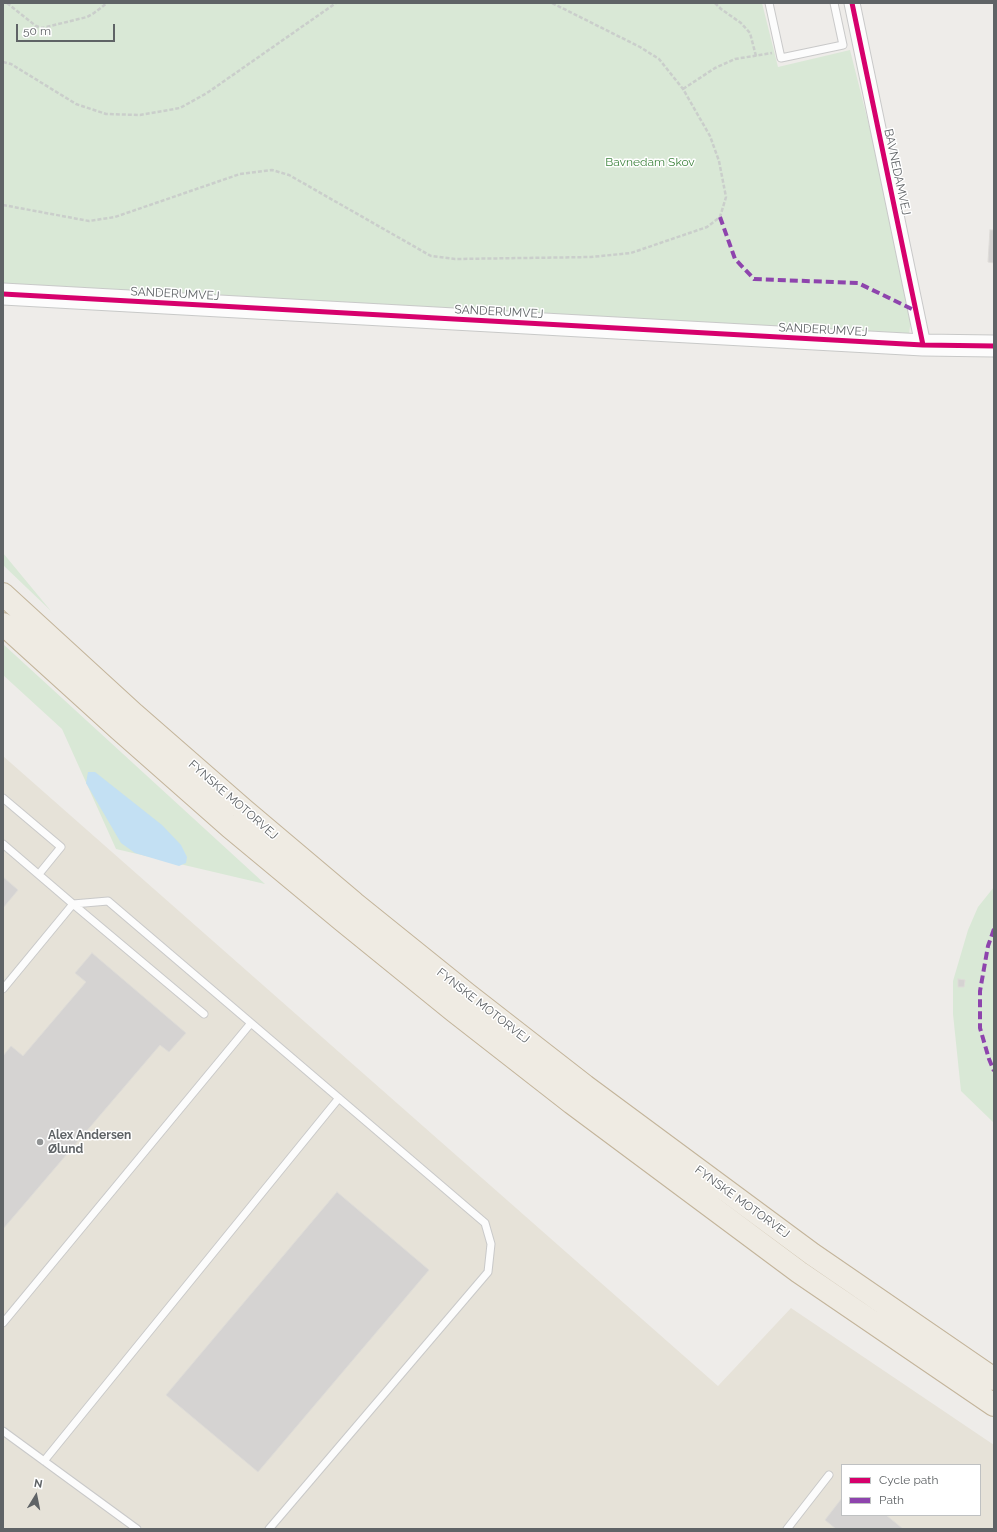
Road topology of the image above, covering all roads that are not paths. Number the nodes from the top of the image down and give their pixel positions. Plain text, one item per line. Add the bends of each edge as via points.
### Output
1 (769, 3) edge
2 (834, 3) edge
3 (852, 3) edge
4 (3, 294) edge
5 (923, 345) junction
6 (994, 346) edge
7 (3, 594) edge
8 (3, 624) edge
9 (3, 798) edge
10 (3, 844) edge
11 (39, 874) junction
12 (73, 904) junction
13 (3, 989) edge
14 (204, 1014) dead end
15 (251, 1023) junction
16 (339, 1098) junction
17 (3, 1323) edge
18 (994, 1379) edge
19 (994, 1405) edge
20 (3, 1431) edge
21 (44, 1461) junction
22 (829, 1475) dead end
23 (137, 1529) edge
24 (269, 1529) edge
25 (787, 1529) edge

1 - 2 lane via 781,58 843,45
3 - 5 street, BAVNEDAMVEJ
4 - 5 street, SANDERUMVEJ
5 - 6 street, SANDERUMVEJ
7 - 18 highway, FYNSKE MOTORVEJ via 244,810 467,994 585,1086 812,1254
8 - 19 highway, FYNSKE MOTORVEJ via 230,827 454,1011 572,1103 799,1272
9 - 11 lane via 61,847
10 - 11 lane
11 - 12 lane
12 - 13 lane
12 - 14 lane
12 - 15 lane via 108,901
15 - 16 lane
15 - 17 lane
16 - 21 lane
16 - 24 lane via 485,1223 491,1244 488,1272
20 - 21 lane
21 - 23 lane
22 - 25 lane

